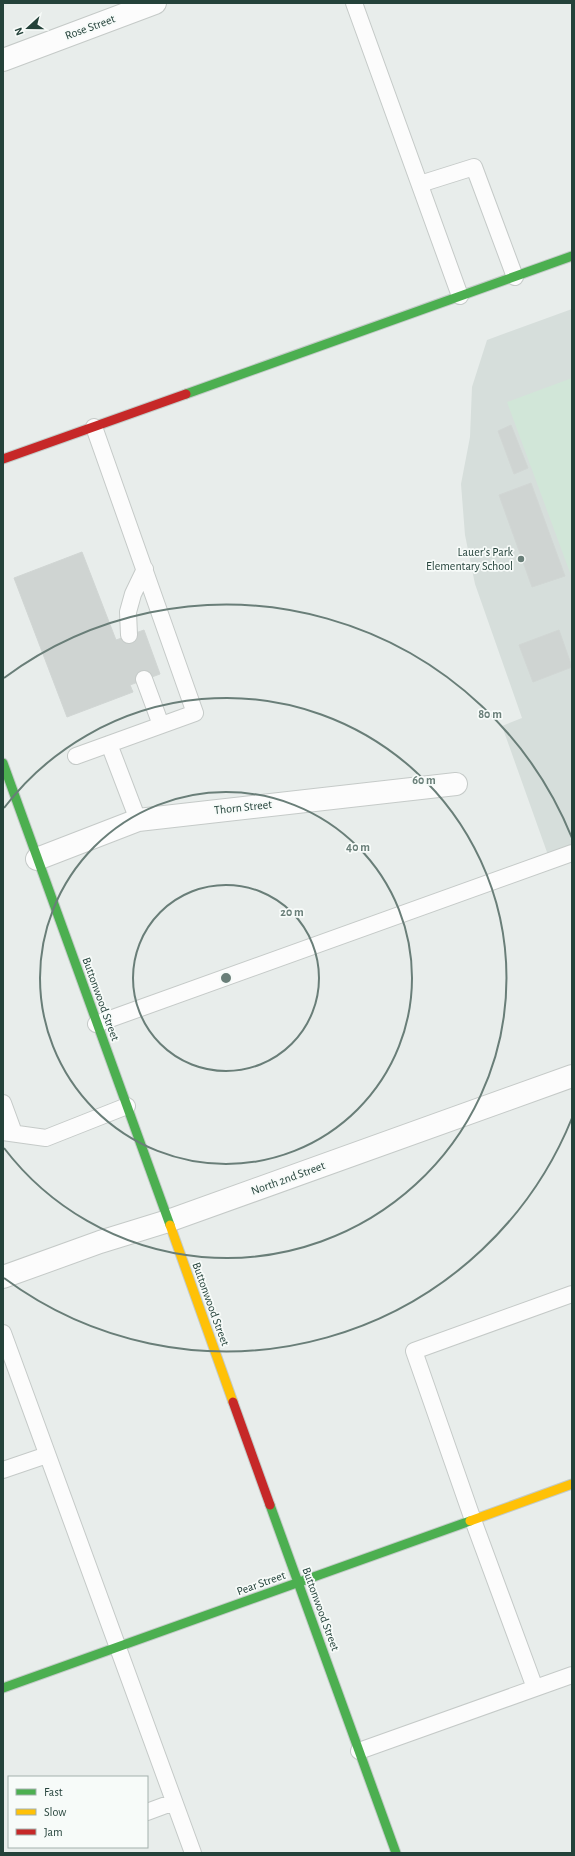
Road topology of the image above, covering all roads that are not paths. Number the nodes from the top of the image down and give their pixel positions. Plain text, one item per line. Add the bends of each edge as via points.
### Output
1 (155, 3) edge
2 (354, 3) edge
3 (3, 60) edge
4 (420, 184) junction
5 (572, 256) edge
6 (515, 277) junction
7 (460, 296) junction
8 (94, 427) junction
9 (3, 459) edge
10 (145, 569) junction
11 (129, 635) dead end
12 (144, 679) dead end
13 (161, 725) junction
14 (109, 744) junction
15 (76, 756) dead end
16 (3, 763) edge
17 (456, 784) dead end
18 (138, 820) junction
19 (572, 853) edge
20 (37, 859) junction
21 (96, 1024) junction
22 (572, 1076) edge
23 (3, 1103) edge
24 (126, 1106) junction
25 (8, 1133) edge
26 (168, 1221) junction
27 (3, 1277) edge
28 (572, 1294) edge
29 (3, 1333) edge
30 (47, 1454) junction
31 (3, 1470) edge
32 (572, 1484) edge
33 (473, 1520) junction
34 (298, 1582) junction
35 (116, 1647) junction
36 (572, 1675) edge
37 (3, 1688) edge
38 (535, 1688) junction
39 (359, 1752) junction
40 (174, 1802) junction
41 (148, 1812) edge
42 (193, 1853) edge
43 (396, 1853) edge

1 - 3 street, Rose Street
2 - 4 lane
4 - 6 lane via 474,167
4 - 7 lane
5 - 6 street
6 - 7 street
7 - 8 street
8 - 9 street
8 - 10 lane
10 - 11 lane via 128,612
10 - 13 lane via 195,713
12 - 13 lane
13 - 14 lane
14 - 15 lane
14 - 18 lane
16 - 20 street, Buttonwood Street
17 - 18 street, Thorn Street
18 - 20 street, Thorn Street
19 - 21 lane
20 - 21 street, Buttonwood Street
21 - 24 street, Buttonwood Street
22 - 26 street, North 2nd Street
23 - 25 lane
24 - 25 lane via 46,1138
24 - 26 street, Buttonwood Street
26 - 27 street, North 2nd Street
26 - 34 street, Buttonwood Street
28 - 33 lane via 414,1351
29 - 30 lane
30 - 31 lane
30 - 35 lane
32 - 33 street, Pear Street
33 - 34 street, Pear Street
33 - 38 lane
34 - 35 street, Pear Street
34 - 39 street, Buttonwood Street
35 - 37 street, Pear Street
35 - 40 lane
36 - 38 lane
38 - 39 lane
39 - 43 street, Buttonwood Street
40 - 41 lane
40 - 42 lane

